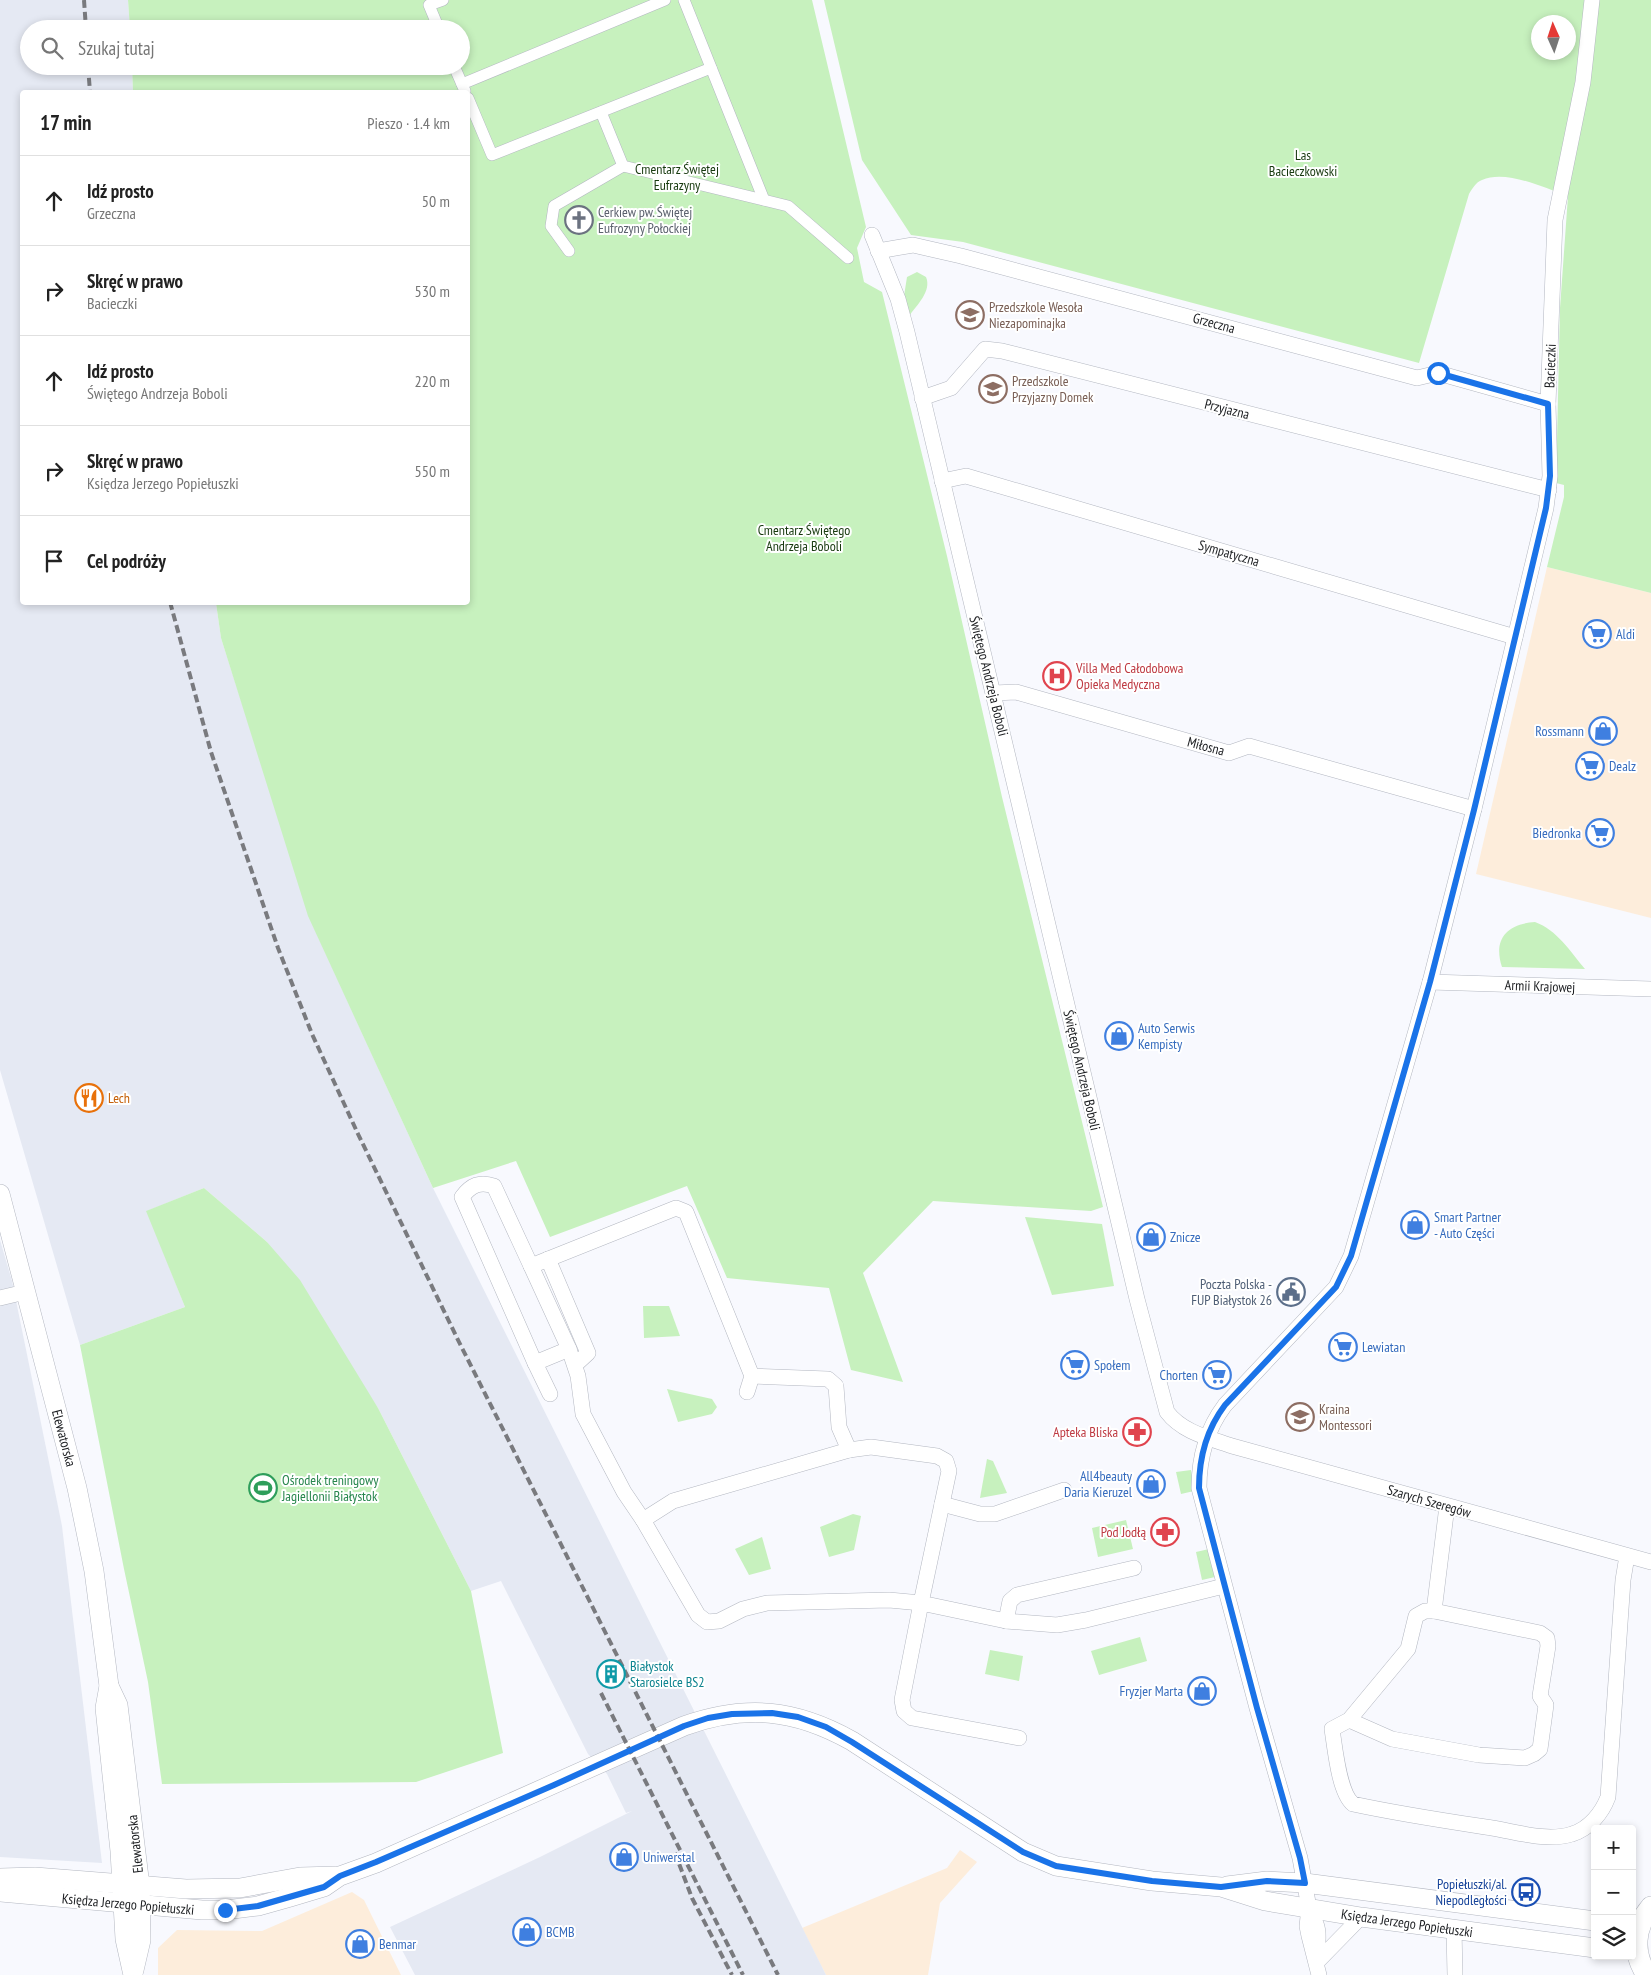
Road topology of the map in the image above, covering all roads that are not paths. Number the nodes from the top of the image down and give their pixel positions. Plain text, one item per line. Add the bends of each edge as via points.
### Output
1 (443, 0) edge
2 (665, 0) edge
3 (684, 0) edge
4 (1592, 0) edge
5 (435, 20) edge
6 (712, 68) junction
7 (458, 75) edge
8 (463, 88) edge
9 (470, 103) edge
10 (601, 112) junction
11 (623, 166) junction
12 (764, 200) junction
13 (872, 235) dead end
14 (569, 251) dead end
15 (878, 251) junction
16 (848, 258) dead end
17 (922, 398) junction
18 (1548, 404) junction
19 (942, 481) junction
20 (1549, 490) junction
21 (1515, 637) junction
22 (994, 693) junction
23 (1474, 810) junction
24 (1430, 982) junction
25 (1651, 988) edge
26 (0, 1194) edge
27 (548, 1259) junction
28 (532, 1266) junction
29 (25, 1292) junction
30 (0, 1298) edge
31 (569, 1349) junction
32 (535, 1363) junction
33 (575, 1365) junction
34 (752, 1376) junction
35 (747, 1392) dead end
36 (550, 1394) dead end
37 (1208, 1437) junction
38 (848, 1450) junction
39 (1064, 1490) dead end
40 (942, 1504) junction
41 (1448, 1506) junction
42 (643, 1520) junction
43 (1627, 1556) junction
44 (1651, 1562) edge
45 (1134, 1568) dead end
46 (1224, 1586) junction
47 (920, 1603) junction
48 (1434, 1611) junction
49 (1006, 1621) junction
50 (1349, 1720) junction
51 (1019, 1738) dead end
52 (0, 1878) edge
53 (1305, 1883) junction
54 (1221, 1887) junction
55 (0, 1892) edge
56 (131, 1895) junction
57 (1309, 1908) junction
58 (1361, 1917) junction
59 (1641, 1918) edge
60 (1591, 1920) edge
61 (1454, 1929) junction
62 (1636, 1938) edge
63 (1591, 1947) edge
64 (1636, 1956) edge
65 (1318, 1968) edge
66 (133, 1974) edge
67 (1455, 1975) edge
68 (1647, 1975) edge

1 - 5 street via 429,6
2 - 8 street
3 - 6 street
4 - 18 street, Bacieczki via 1583,82 1556,220
6 - 10 street
6 - 12 street
7 - 8 street
9 - 10 street via 492,155
10 - 11 street
11 - 12 street
11 - 14 street via 554,206 551,226
12 - 16 street via 788,206
13 - 15 street, Świętego Andrzeja Boboli
15 - 17 street, Świętego Andrzeja Boboli via 898,299
15 - 18 street, Grzeczna via 913,245 962,256 1417,378 1438,373
17 - 19 street, Świętego Andrzeja Boboli
17 - 20 street, Przyjazna via 951,388 985,349 994,350
18 - 20 street, Bacieczki
19 - 21 street, Sympatyczna via 966,476
19 - 22 street, Świętego Andrzeja Boboli
20 - 21 street, Bacieczki
21 - 23 street, Bacieczki
22 - 23 street, Miłosna via 1016,692 1229,753 1249,746
22 - 37 street, Świętego Andrzeja Boboli via 1162,1400 1174,1421
23 - 24 street, Bacieczki
24 - 25 street, Armii Krajowej
24 - 37 street, Bacieczki via 1344,1273 1336,1287 1225,1405 1214,1420
26 - 29 street, Elewatorska
27 - 28 street
27 - 33 street via 588,1353
27 - 34 street via 676,1208 686,1212
28 - 31 street
28 - 32 street via 494,1186 483,1183 469,1188 462,1197
29 - 30 street
29 - 56 street, Elewatorska via 77,1488 94,1571 109,1686 118,1705
31 - 32 street
31 - 33 street
32 - 36 street
33 - 42 street via 583,1414 624,1492
34 - 35 street
34 - 38 street via 828,1379 836,1386 839,1427
37 - 41 street, Szarych Szeregów
37 - 46 street via 1199,1466 1199,1488
38 - 40 street via 871,1447 937,1456 946,1461 948,1471
38 - 42 street via 673,1501
39 - 40 street via 995,1514 980,1514
40 - 47 street
41 - 43 street, Szarych Szeregów
41 - 48 street
42 - 47 street via 698,1616 707,1622 767,1603 889,1600
43 - 44 street, Szarych Szeregów
43 - 50 street via 1608,1797 1603,1811 1577,1832 1545,1837 1353,1804 1345,1795 1332,1730
45 - 49 street via 1017,1595 1010,1601
46 - 49 street via 1057,1626
46 - 53 street
47 - 49 street
47 - 51 street via 902,1700 904,1711 912,1718
48 - 50 street via 1416,1616 1408,1649
48 - 50 street via 1540,1633 1547,1638 1540,1696 1546,1705 1540,1749 1525,1758 1479,1755 1392,1739
52 - 56 street, Księdza Jerzego Popiełuszki via 35,1877
53 - 54 street, Księdza Jerzego Popiełuszki via 1267,1881
53 - 57 street
53 - 60 street, Księdza Jerzego Popiełuszki
54 - 56 street, Księdza Jerzego Popiełuszki via 1152,1881 1056,1866 1023,1852 826,1727 798,1717 772,1713 732,1714 684,1726 340,1876 300,1877 240,1888
54 - 57 street, Księdza Jerzego Popiełuszki via 1265,1901
55 - 56 street, Księdza Jerzego Popiełuszki
56 - 66 street, Elewatorska via 124,1939
57 - 58 street, Księdza Jerzego Popiełuszki
57 - 65 street via 1318,1926
58 - 61 street, Księdza Jerzego Popiełuszki
58 - 65 street
59 - 62 main road
61 - 63 street, Księdza Jerzego Popiełuszki
61 - 67 street
64 - 68 main road

